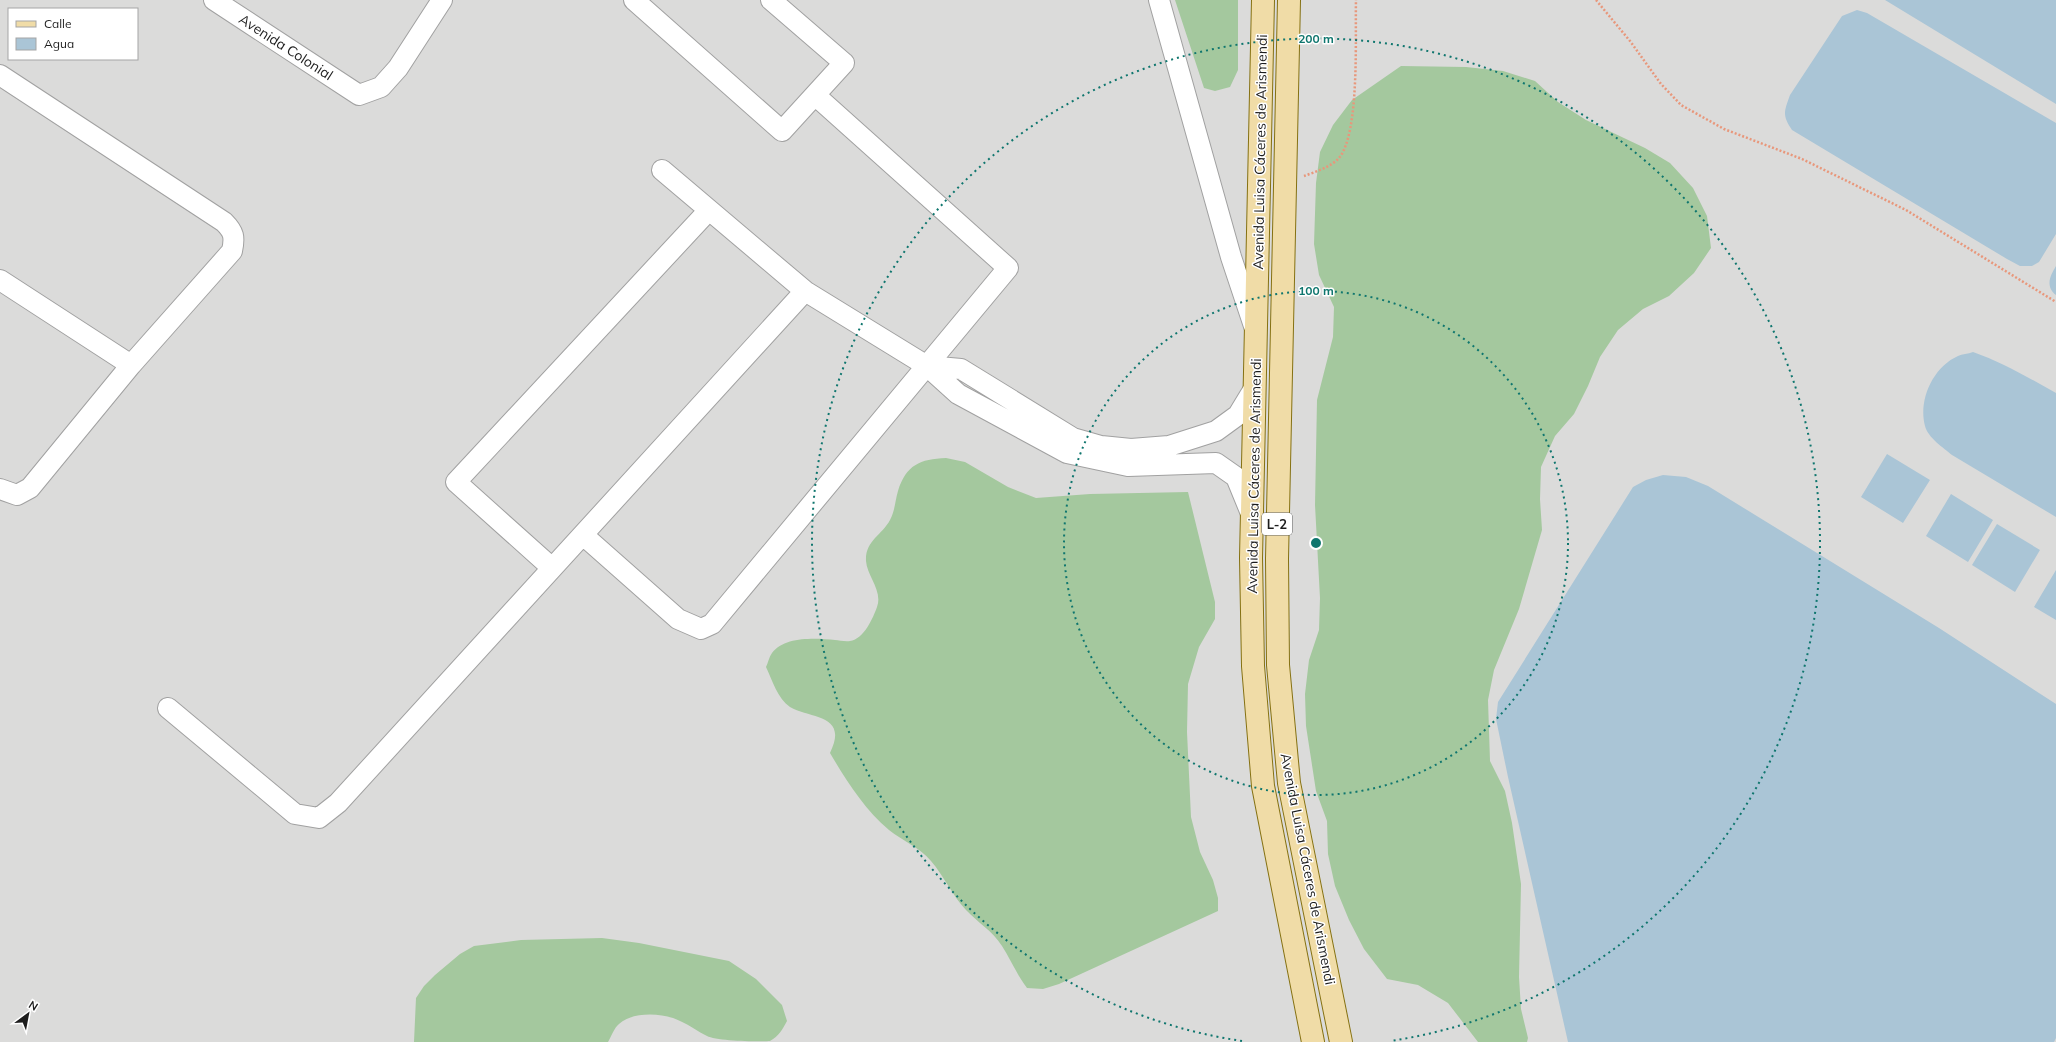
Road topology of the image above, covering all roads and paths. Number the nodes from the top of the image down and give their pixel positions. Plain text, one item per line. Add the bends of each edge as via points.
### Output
1 (442, 0) edge
2 (634, 0) edge
3 (771, 0) edge
4 (1159, 0) edge
5 (1263, 0) edge
6 (1289, 0) edge
7 (1356, 0) edge
8 (1596, 0) edge
9 (223, 2) edge
10 (0, 75) edge
11 (816, 96) junction
12 (662, 170) dead end
13 (1286, 182) junction
14 (709, 210) junction
15 (0, 280) edge
16 (805, 291) junction
17 (2056, 302) edge
18 (1256, 333) junction
19 (131, 365) junction
20 (927, 366) junction
21 (1255, 387) junction
22 (992, 388) junction
23 (980, 406) junction
24 (1099, 453) junction
25 (0, 489) edge
26 (1252, 516) junction
27 (583, 535) junction
28 (552, 568) junction
29 (168, 708) dead end
30 (1314, 1042) edge
31 (1341, 1042) edge

1 - 9 street, Avenida Colonial via 398,68 381,87 359,95
2 - 11 street via 782,131
3 - 11 street via 844,63
4 - 18 street, L-2 via 1231,257
5 - 18 main road, Avenida Luisa Cáceres de Arismendi / L-2
6 - 13 main road, Avenida Luisa Cáceres de Arismendi / L-2
7 - 13 path via 1354,119 1347,144 1339,158 1322,169
8 - 17 path via 1661,84 1681,105 1724,129 1802,159 1906,210
10 - 19 street via 224,222 235,237 232,251
11 - 20 street via 1008,268
12 - 14 street
13 - 31 main road, Avenida Luisa Cáceres de Arismendi / L-2 via 1277,559 1278,665 1289,783
14 - 16 street
14 - 28 street via 456,482
15 - 19 street
16 - 20 street
16 - 27 street
18 - 21 main road, Avenida Luisa Cáceres de Arismendi / L-2
19 - 25 street via 30,488 17,495
20 - 22 street via 960,369
20 - 23 street via 958,394
20 - 27 street via 718,618 701,629 678,619
21 - 24 street via 1238,415 1216,431 1169,446
21 - 26 main road, Avenida Luisa Cáceres de Arismendi / L-2
22 - 23 street
22 - 24 street
23 - 24 street via 1068,453
24 - 26 street via 1128,466 1216,463 1236,477
26 - 30 main road, Avenida Luisa Cáceres de Arismendi / L-2 via 1253,666 1263,786
27 - 28 street
28 - 29 street via 338,803 319,818 295,814

